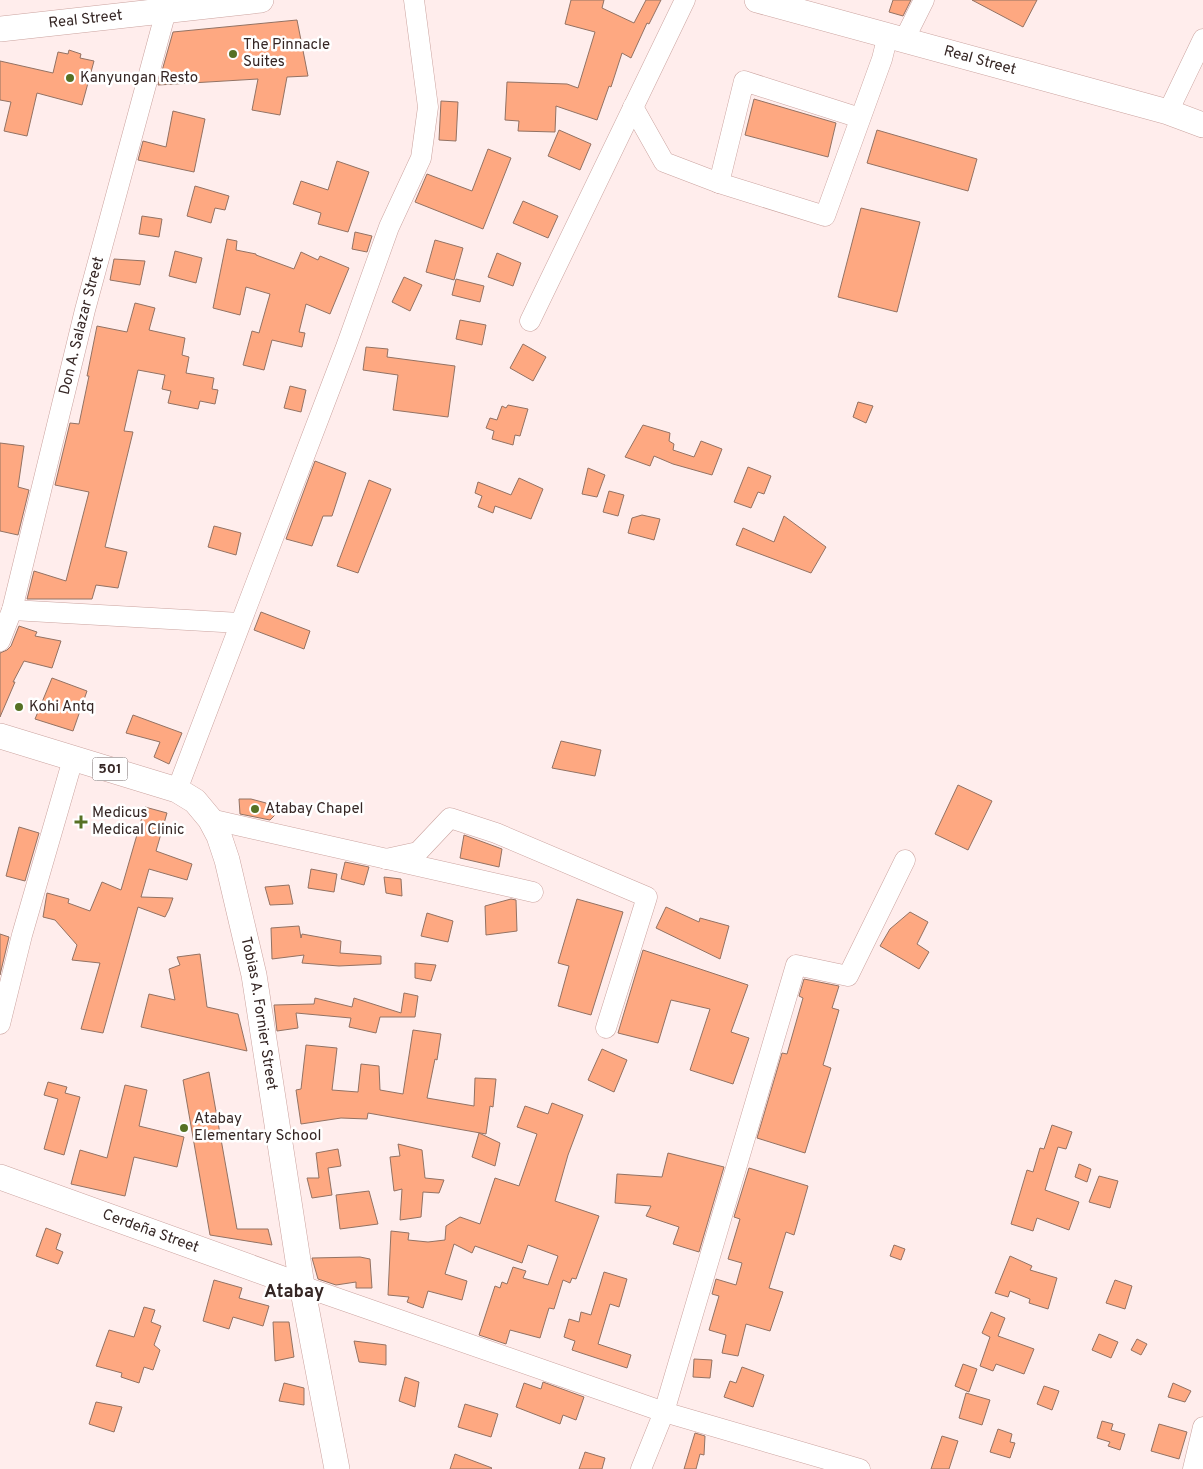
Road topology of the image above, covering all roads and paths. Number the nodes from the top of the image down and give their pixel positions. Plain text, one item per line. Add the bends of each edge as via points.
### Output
1 (261, 0) edge
2 (414, 0) edge
3 (685, 0) edge
4 (757, 0) edge
5 (924, 0) edge
6 (116, 8) edge
7 (156, 8) edge
8 (0, 29) edge
9 (896, 38) junction
10 (1203, 39) edge
11 (633, 107) junction
12 (1168, 112) junction
13 (860, 118) junction
14 (1203, 125) edge
15 (719, 183) junction
16 (530, 321) dead end
17 (12, 610) junction
18 (240, 624) junction
19 (0, 641) edge
20 (0, 736) edge
21 (73, 759) junction
22 (177, 790) junction
23 (210, 819) junction
24 (386, 859) junction
25 (905, 860) dead end
26 (533, 892) dead end
27 (0, 1024) edge
28 (606, 1028) dead end
29 (0, 1177) edge
30 (302, 1286) junction
31 (664, 1412) junction
32 (1203, 1427) edge
33 (337, 1469) edge
34 (640, 1469) edge
35 (860, 1469) edge
36 (1193, 1469) edge

1 - 7 main road, Real Street
2 - 18 street via 428,107 421,158 390,227
3 - 11 street
4 - 9 main road, Real Street
5 - 9 street
6 - 7 main road, Real Street
6 - 8 main road, Real Street
7 - 17 street, Don A. Salazar Street
9 - 12 main road, Real Street
9 - 13 street
10 - 12 street
11 - 15 street via 664,162
11 - 16 street
12 - 14 main road, Real Street
13 - 15 street via 825,216
13 - 15 street via 744,81
17 - 18 street
17 - 19 street, Don A. Salazar Street
18 - 22 street
20 - 21 main road, Tobias A. Fornier Street / 501
21 - 22 main road, Tobias A. Fornier Street / 501
21 - 27 street
22 - 23 main road, Tobias A. Fornier Street / 501 via 195,802
23 - 24 street
23 - 30 main road, Tobias A. Fornier Street / 501 via 227,860 254,975
24 - 26 street
24 - 28 street via 418,852 450,818 496,833 647,897
25 - 31 street via 848,976 796,965
29 - 30 main road, Cerdeña Street
30 - 31 street
30 - 33 main road, Tobias A. Fornier Street / 501
31 - 34 street
31 - 35 street
32 - 36 street

